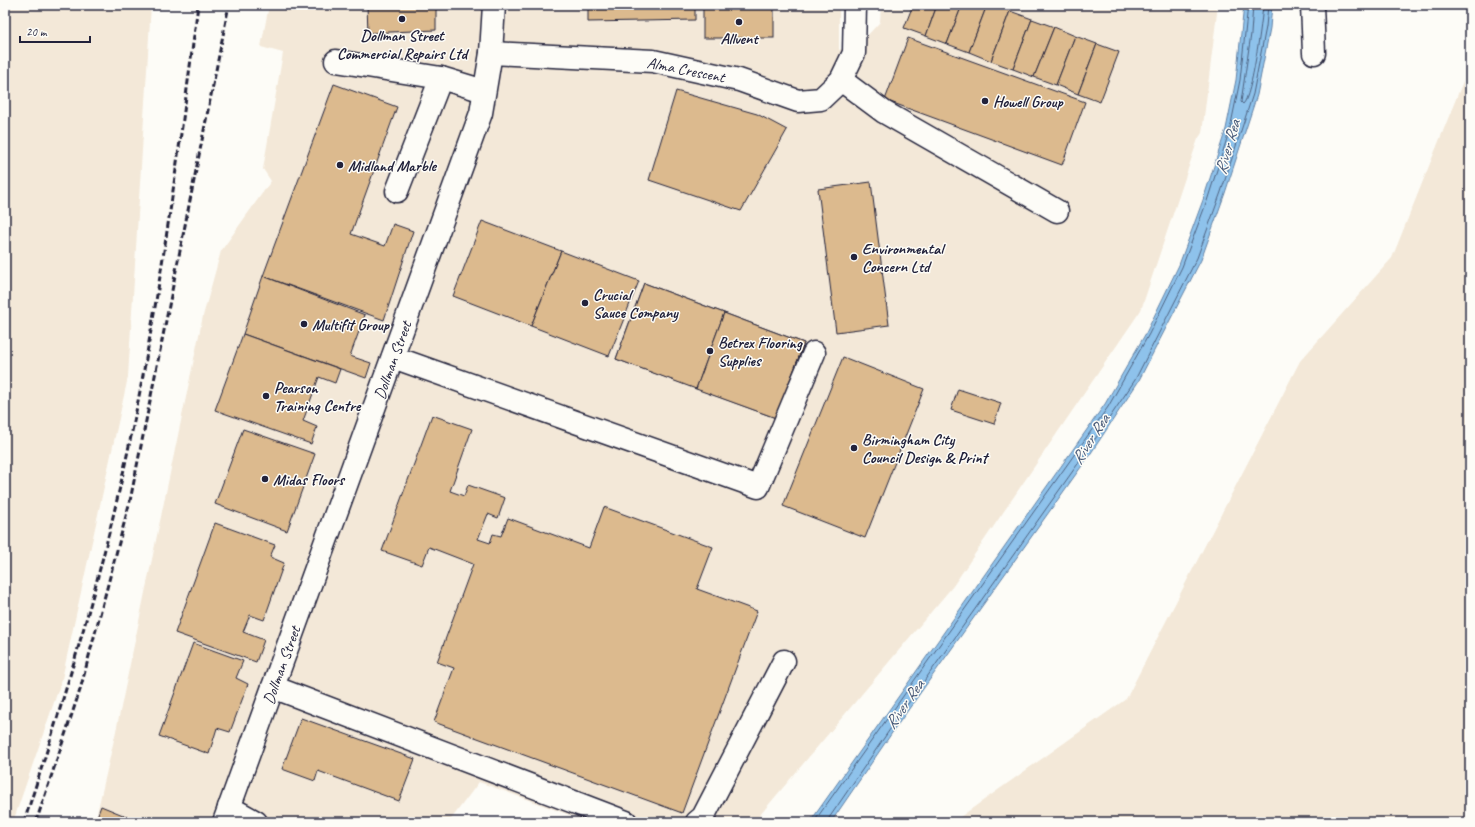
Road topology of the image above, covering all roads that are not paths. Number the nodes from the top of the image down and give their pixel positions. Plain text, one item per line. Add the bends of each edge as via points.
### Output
1 (494, 5) edge
2 (855, 5) edge
3 (1312, 5) edge
4 (1314, 53) dead end
5 (491, 54) junction
6 (336, 61) dead end
7 (441, 78) junction
8 (841, 80) junction
9 (484, 91) junction
10 (397, 191) dead end
11 (1057, 211) dead end
12 (814, 353) dead end
13 (393, 357) junction
14 (784, 661) dead end
15 (273, 687) junction
16 (227, 814) edge
17 (256, 822) edge
18 (626, 822) edge
19 (696, 822) edge

1 - 5 street, Dollman Street
2 - 8 street, Alma Crescent via 854,53
3 - 4 street
5 - 8 street, Alma Crescent via 653,61 739,80 798,102 820,99
5 - 9 street, Dollman Street
6 - 7 street
7 - 9 street
7 - 10 street
8 - 11 street via 884,112
9 - 13 street, Dollman Street via 481,113
12 - 13 street via 758,487
13 - 15 street, Dollman Street
14 - 19 street via 703,817
15 - 16 street, Dollman Street
15 - 18 street
16 - 17 street

